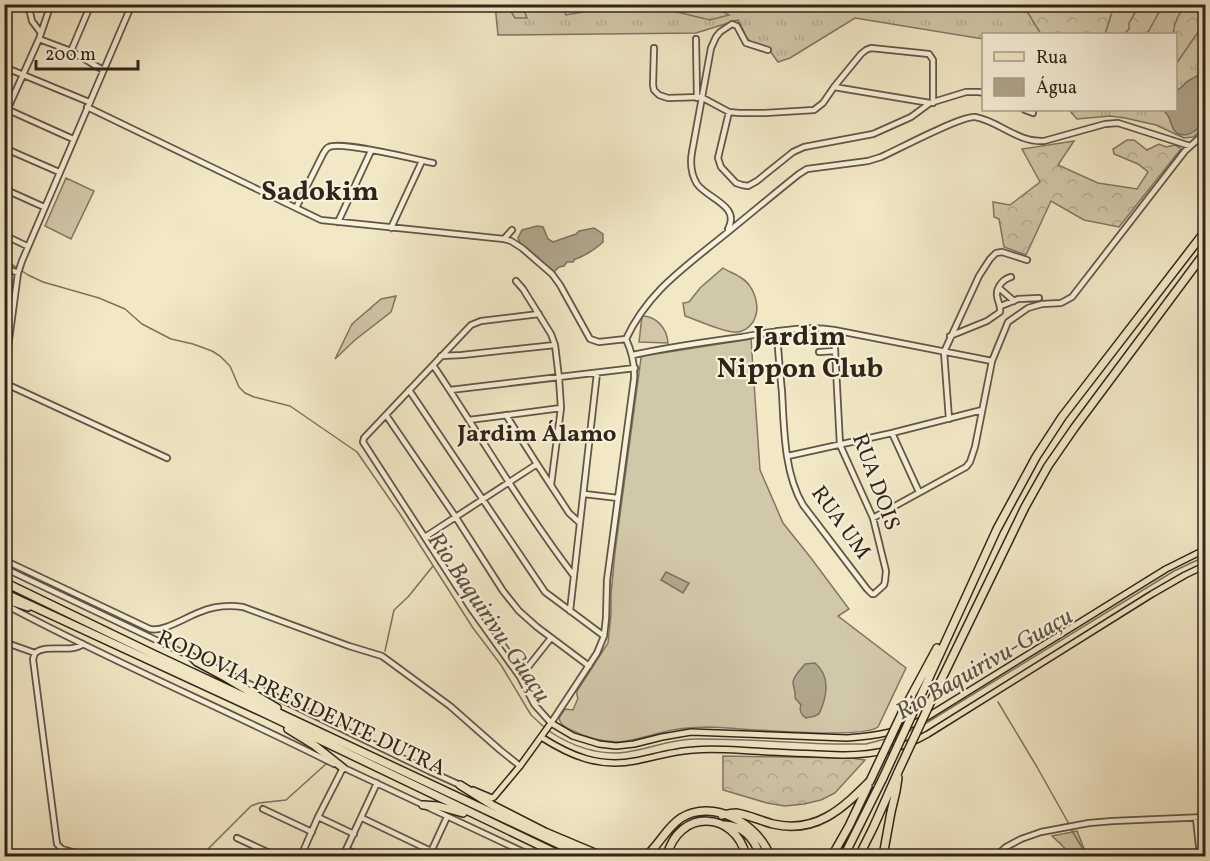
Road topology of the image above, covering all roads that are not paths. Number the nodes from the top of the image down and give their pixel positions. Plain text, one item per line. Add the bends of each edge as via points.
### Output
1 (28, 4) edge
2 (51, 4) edge
3 (91, 4) edge
4 (132, 4) edge
5 (41, 33) junction
6 (39, 39) junction
7 (696, 39) dead end
8 (654, 48) dead end
9 (768, 50) dead end
10 (71, 51) junction
11 (4, 67) edge
12 (103, 70) junction
13 (24, 75) junction
14 (834, 87) junction
15 (982, 93) edge
16 (699, 98) junction
17 (932, 103) junction
18 (88, 105) junction
19 (6, 109) edge
20 (1028, 111) edge
21 (729, 112) junction
22 (1033, 113) dead end
23 (4, 117) edge
24 (1206, 132) edge
25 (73, 140) junction
26 (1190, 146) junction
27 (4, 148) edge
28 (371, 151) junction
29 (422, 161) junction
30 (433, 163) dead end
31 (59, 172) junction
32 (4, 189) edge
33 (44, 207) junction
34 (296, 208) junction
35 (338, 222) junction
36 (391, 228) junction
37 (512, 230) dead end
38 (1206, 230) edge
39 (727, 232) junction
40 (4, 235) edge
41 (504, 239) junction
42 (27, 246) junction
43 (1206, 251) edge
44 (1027, 260) dead end
45 (4, 267) edge
46 (18, 273) junction
47 (1011, 277) dead end
48 (516, 281) dead end
49 (999, 288) junction
50 (1039, 298) dead end
51 (1014, 301) junction
52 (1001, 306) junction
53 (539, 314) junction
54 (834, 330) junction
55 (777, 332) junction
56 (950, 336) junction
57 (626, 339) junction
58 (555, 345) junction
59 (835, 351) junction
60 (819, 352) dead end
61 (944, 352) junction
62 (633, 354) junction
63 (441, 356) junction
64 (992, 361) junction
65 (433, 365) junction
66 (635, 368) junction
67 (597, 373) junction
68 (4, 377) edge
69 (559, 378) junction
70 (4, 383) edge
71 (409, 390) junction
72 (450, 390) junction
73 (561, 408) junction
74 (982, 410) junction
75 (386, 415) junction
76 (506, 415) junction
77 (949, 419) junction
78 (469, 420) junction
79 (892, 433) junction
80 (840, 444) junction
81 (788, 456) junction
82 (167, 458) dead end
83 (537, 464) junction
84 (509, 481) junction
85 (551, 485) junction
86 (919, 492) junction
87 (584, 494) junction
88 (618, 498) junction
89 (482, 499) junction
90 (455, 516) junction
91 (873, 518) junction
92 (580, 523) junction
93 (425, 537) junction
94 (1206, 549) edge
95 (4, 560) edge
96 (1206, 565) edge
97 (4, 568) edge
98 (574, 576) junction
99 (4, 582) edge
100 (867, 589) joint
101 (4, 593) edge
102 (5, 604) edge
103 (570, 611) junction
104 (48, 613) junction
105 (951, 629) junction
106 (603, 636) junction
107 (72, 638) junction
108 (551, 638) junction
109 (4, 642) edge
110 (83, 644) junction
111 (64, 648) junction
112 (35, 653) junction
113 (192, 657) junction
114 (589, 666) junction
115 (520, 677) junction
116 (266, 714) junction
117 (294, 720) junction
118 (550, 725) junction
119 (542, 735) junction
120 (520, 766) junction
121 (344, 768) junction
122 (898, 772) junction
123 (870, 780) junction
124 (376, 783) junction
125 (460, 785) junction
126 (423, 805) junction
127 (263, 809) dead end
128 (722, 814) junction
129 (318, 817) junction
130 (447, 817) junction
131 (1204, 817) edge
132 (362, 818) junction
133 (1196, 818) junction
134 (496, 825) junction
135 (723, 825) junction
136 (312, 832) junction
137 (354, 834) junction
138 (237, 837) dead end
139 (1206, 847) edge
140 (347, 850) junction
141 (430, 854) edge
142 (1202, 854) edge
143 (87, 856) edge
144 (276, 856) edge
145 (301, 856) edge
146 (343, 856) edge
147 (361, 856) edge
148 (532, 856) edge
149 (562, 856) edge
150 (584, 856) edge
151 (602, 856) edge
152 (646, 856) edge
153 (667, 856) edge
154 (746, 856) edge
155 (760, 856) edge
156 (770, 856) edge
157 (832, 856) edge
158 (844, 856) edge
159 (859, 856) edge
160 (883, 856) edge
161 (996, 856) edge

1 - 5 street via 32,21
2 - 5 street
3 - 10 street
4 - 12 street
5 - 6 street
6 - 10 street
6 - 13 street
7 - 16 street
8 - 16 street via 656,93 668,98
9 - 16 street via 746,42 735,25 727,26 711,48
10 - 12 street
11 - 13 street
12 - 18 street
13 - 18 street
13 - 19 street
14 - 17 street
14 - 17 street via 871,48 929,54 933,60
14 - 21 street via 814,110
15 - 17 street via 966,92
16 - 21 street
16 - 39 street via 692,170 699,186 730,212 732,221
17 - 21 street via 873,134 804,147 748,186 736,183 718,158
18 - 25 street
18 - 34 street
19 - 23 street
19 - 25 street
20 - 22 street
24 - 26 street
25 - 31 street
26 - 39 street via 1118,123 1037,141 969,117 868,161 807,170
26 - 64 street via 1072,297 1061,303 1035,306 1011,319
27 - 31 street
28 - 29 street
28 - 34 street via 327,148
28 - 35 street
29 - 30 street
29 - 36 street
31 - 33 street
32 - 33 street
33 - 42 street
34 - 35 street via 321,220
35 - 36 street
36 - 41 street
37 - 41 street
38 - 105 highway via 1035,457
39 - 57 street via 651,298
40 - 42 street
41 - 57 street via 522,248 552,274 590,339
42 - 46 street
43 - 122 highway, bridge via 1048,466
44 - 56 street via 1002,252 993,255
45 - 46 street
46 - 68 street
47 - 49 street via 1005,278
48 - 53 street
49 - 51 street
49 - 52 street
50 - 51 street
51 - 52 street
52 - 56 street via 1000,312 987,321
53 - 58 street
53 - 63 street via 476,322
54 - 55 street
54 - 59 street, RUA DOIS
54 - 61 street
55 - 62 street
55 - 81 street, RUA UM
56 - 61 street
57 - 62 street
58 - 63 street
58 - 69 street
59 - 60 street
59 - 80 street, RUA DOIS
61 - 64 street
61 - 77 street
62 - 66 street
63 - 65 street
64 - 74 street
65 - 71 street
65 - 72 street
66 - 67 street
66 - 88 street
67 - 69 street
67 - 87 street
69 - 72 street
69 - 73 street
70 - 82 street
71 - 75 street
71 - 89 street
72 - 78 street
73 - 76 street
73 - 85 street
74 - 77 street
74 - 86 street via 970,462 961,471
75 - 90 street
75 - 93 street via 364,438 364,443
76 - 78 street
76 - 83 street
77 - 79 street
78 - 84 street
79 - 80 street
79 - 86 street
80 - 81 street
80 - 91 street, RUA DOIS
81 - 100 street, RUA UM via 798,497
83 - 84 street
83 - 85 street
84 - 89 street
84 - 98 street
85 - 92 street
86 - 91 street
87 - 88 street
87 - 92 street
88 - 106 street
89 - 90 street
89 - 103 street via 545,592
90 - 93 street
90 - 108 street via 503,591 519,611
91 - 100 street, RUA DOIS via 886,576 876,593
92 - 98 street
93 - 115 street
94 - 118 main road via 1166,569 927,717 889,733 846,738 691,732 616,746 573,736
95 - 120 street via 155,630 209,609 243,607 382,656 450,706
96 - 119 main road via 1152,594 928,734 886,751 844,755 692,750 633,762 606,763 578,757
97 - 113 street
98 - 103 street
99 - 117 highway, RODOVIA PRESIDENTE DUTRA
101 - 104 highway, RODOVIA PRESIDENTE DUTRA
102 - 104 highway
102 - 107 street
103 - 106 street
104 - 116 highway, RODOVIA PRESIDENTE DUTRA
105 - 123 highway, bridge via 903,711
105 - 158 highway, bridge
106 - 114 street
107 - 110 street
107 - 111 street
108 - 114 street
108 - 115 street
109 - 112 street
110 - 111 street
110 - 121 street
111 - 112 street
112 - 143 street via 57,844
113 - 117 highway
113 - 125 street
114 - 118 street
115 - 118 street
116 - 121 highway
116 - 134 highway, RODOVIA PRESIDENTE DUTRA
117 - 150 highway, RODOVIA PRESIDENTE DUTRA
118 - 119 main road
119 - 120 main road
120 - 125 main road via 492,798
121 - 124 street
121 - 129 street
122 - 159 highway
122 - 160 highway
123 - 128 highway via 836,812 813,823 774,825 736,813
123 - 157 highway
124 - 126 street
124 - 132 street
125 - 151 highway via 545,832
126 - 130 street
126 - 134 highway via 453,810
127 - 136 street
128 - 152 highway via 698,812 683,817
128 - 156 highway via 755,832
129 - 136 street
129 - 137 street
130 - 141 street
130 - 148 street
131 - 133 street
131 - 139 street
132 - 137 street
132 - 141 street
133 - 142 street
133 - 161 street via 1113,821 1065,828 1030,835
134 - 149 highway, RODOVIA PRESIDENTE DUTRA
135 - 153 highway via 703,821 688,825 673,840
135 - 154 highway via 736,835
135 - 155 highway via 749,835
136 - 145 street
137 - 140 street
138 - 144 street
140 - 146 street
140 - 147 street

